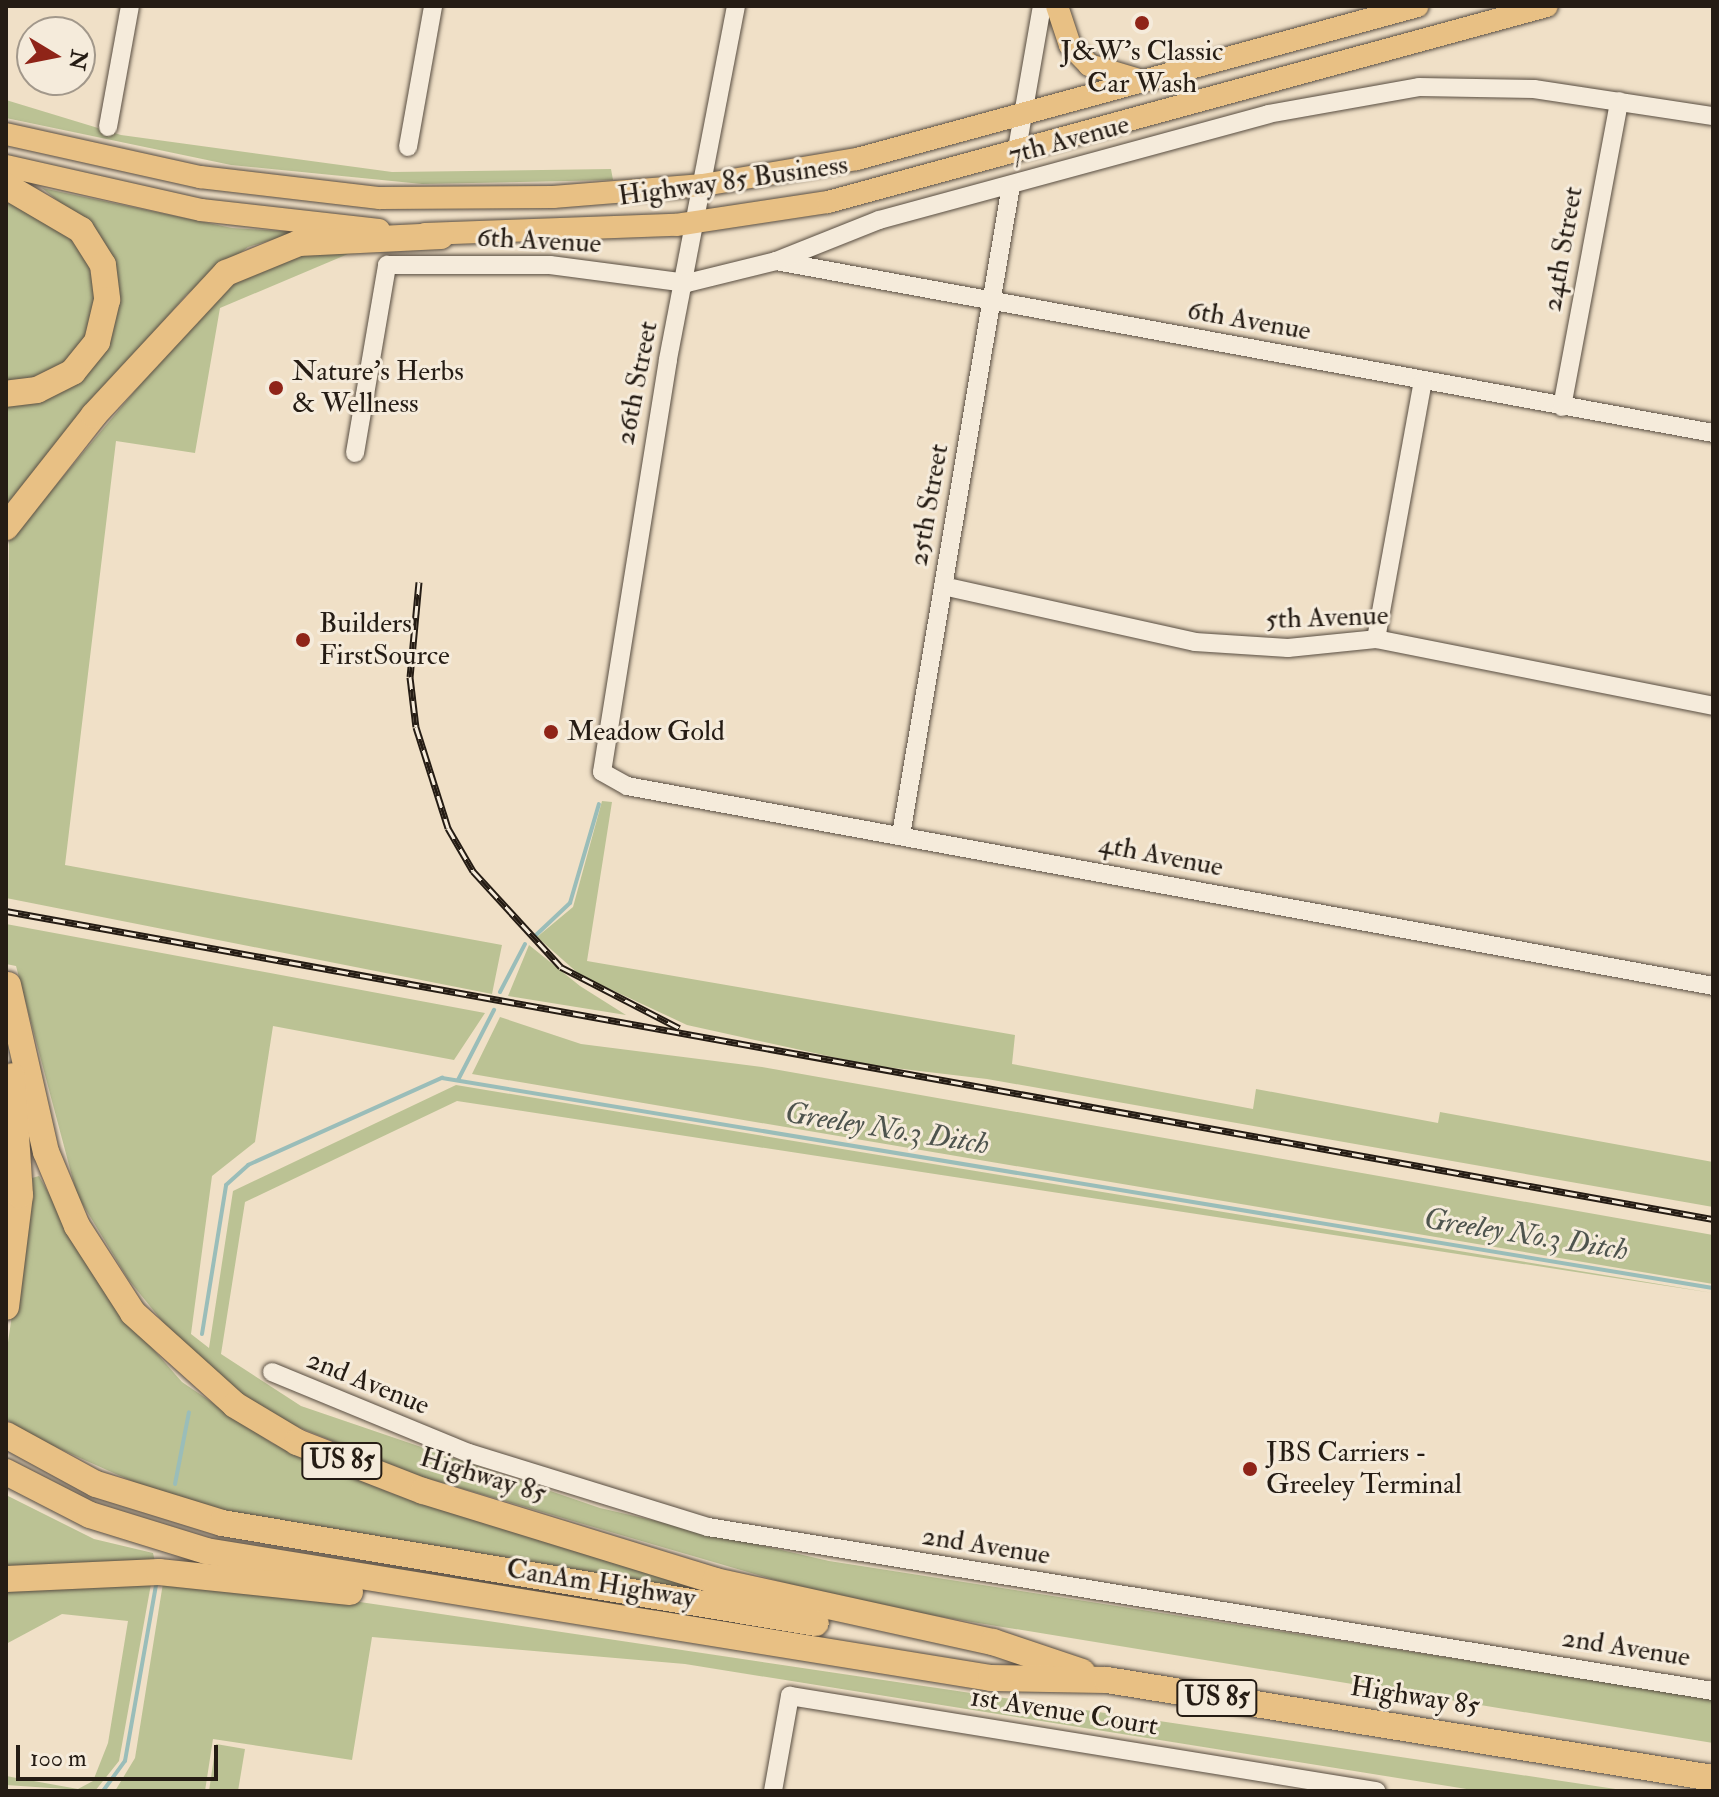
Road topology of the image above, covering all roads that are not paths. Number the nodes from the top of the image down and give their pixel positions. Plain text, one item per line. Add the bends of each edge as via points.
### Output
1 (130, 6) edge
2 (433, 6) edge
3 (736, 6) edge
4 (1042, 6) edge
5 (1057, 6) edge
6 (1418, 6) edge
7 (1547, 6) edge
8 (1145, 80) junction
9 (1619, 101) junction
10 (1023, 113) junction
11 (1713, 116) edge
12 (108, 127) dead end
13 (6, 134) edge
14 (408, 147) dead end
15 (1017, 149) junction
16 (6, 166) edge
17 (703, 185) junction
18 (1011, 185) junction
19 (6, 186) edge
20 (697, 223) junction
21 (441, 236) junction
22 (776, 261) junction
23 (687, 283) junction
24 (993, 303) junction
25 (1423, 381) junction
26 (6, 394) edge
27 (1562, 407) junction
28 (1713, 433) edge
29 (355, 453) dead end
30 (6, 527) edge
31 (943, 586) junction
32 (1376, 639) junction
33 (1713, 706) edge
34 (602, 772) joint
35 (901, 835) junction
36 (7, 981) edge
37 (1713, 986) edge
38 (6, 1016) edge
39 (6, 1035) edge
40 (6, 1307) edge
41 (272, 1372) dead end
42 (6, 1435) edge
43 (6, 1472) edge
44 (6, 1579) edge
45 (429, 1590) junction
46 (931, 1632) junction
47 (762, 1642) joint
48 (1107, 1680) junction
49 (1713, 1691) edge
50 (1713, 1778) edge
51 (773, 1791) edge
52 (1376, 1791) edge

1 - 12 street
2 - 14 street
3 - 17 street, 26th Street
4 - 10 street
5 - 8 main road via 1070,45 1089,65
6 - 8 main road, Highway 85 Business
7 - 15 main road, Highway 85 Business
8 - 10 main road, Highway 85 Business
9 - 11 street, 7th Avenue
9 - 18 street, 7th Avenue via 1490,85 1357,95
9 - 27 street, 24th Street
10 - 15 street
10 - 17 main road, Highway 85 Business via 811,169
13 - 17 main road, Highway 85 Business via 200,177 380,198 553,197
15 - 20 main road, Highway 85 Business via 828,202
16 - 21 main road, Highway 85 Business via 201,210
17 - 20 street, 26th Street
18 - 22 street, 7th Avenue via 818,239
18 - 24 street, 25th Street
19 - 26 highway via 81,230 103,265 107,300 97,342 82,364 37,390
20 - 21 main road, Highway 85 Business
20 - 23 street, 26th Street
21 - 30 highway via 299,243 226,273 94,415
22 - 23 street, 7th Avenue
22 - 24 street, 6th Avenue
23 - 29 street, 6th Avenue via 550,265 387,265
23 - 34 street, 26th Street
24 - 25 street, 6th Avenue
24 - 31 street, 25th Street
25 - 27 street, 6th Avenue
25 - 32 street
27 - 28 street, 6th Avenue
31 - 32 street, 5th Avenue via 1224,646
31 - 35 street, 25th Street
32 - 33 street, 5th Avenue
34 - 35 street, 4th Avenue via 627,786
35 - 37 street, 4th Avenue
36 - 38 highway
36 - 46 highway, Highway 85 / US 85 via 46,1152 77,1226 133,1313 235,1405 297,1442 423,1491 715,1581
39 - 40 highway via 20,1195
41 - 49 street, 2nd Avenue via 469,1453 708,1527
42 - 46 highway via 96,1484 222,1523 884,1634
43 - 45 highway, US 85 via 90,1515 166,1541
44 - 45 highway via 159,1572 365,1593
45 - 47 highway, CanAm Highway / US 85
46 - 48 highway, Highway 85 / US 85 via 993,1642
47 - 48 highway, Highway 85 / US 85 via 991,1678
48 - 50 highway, Highway 85 / US 85
51 - 52 street, 1st Avenue Court via 790,1696

